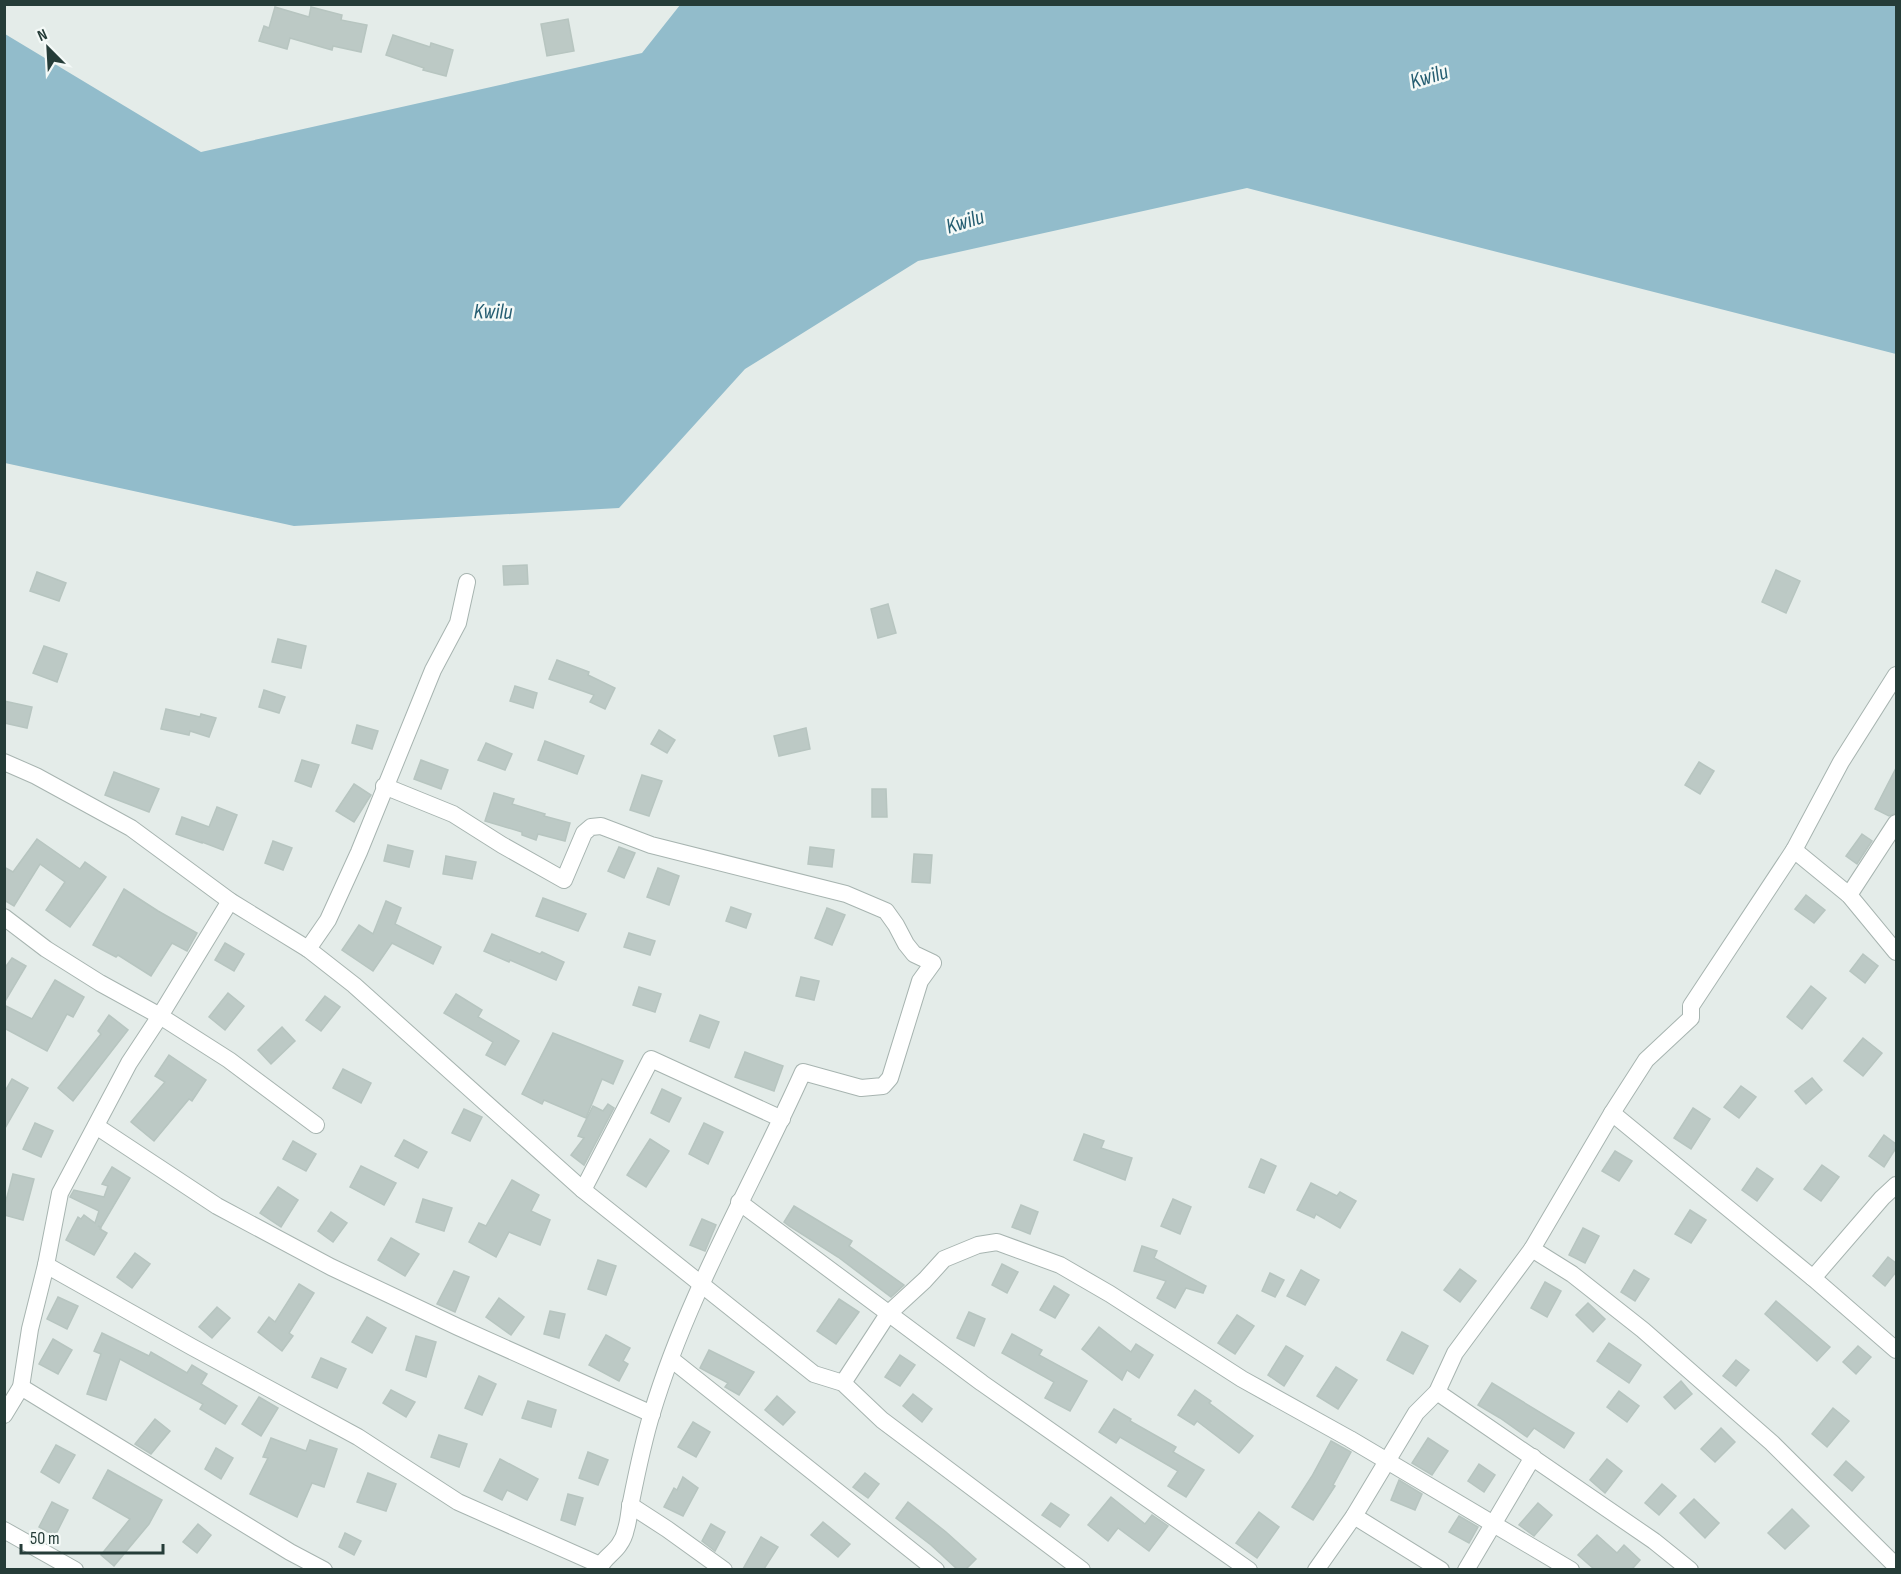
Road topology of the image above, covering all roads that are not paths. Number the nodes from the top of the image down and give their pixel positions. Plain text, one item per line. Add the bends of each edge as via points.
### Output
1 (467, 582) dead end
2 (1896, 675) edge
3 (4, 762) edge
4 (384, 786) junction
5 (1896, 823) edge
6 (1794, 850) junction
7 (1849, 895) junction
8 (230, 901) junction
9 (4, 917) edge
10 (308, 949) junction
11 (1896, 952) edge
12 (160, 1016) junction
13 (1612, 1113) junction
14 (782, 1119) junction
15 (316, 1125) dead end
16 (96, 1126) junction
17 (1896, 1185) edge
18 (583, 1190) junction
19 (739, 1202) junction
20 (1532, 1249) junction
21 (46, 1265) junction
22 (1813, 1278) junction
23 (701, 1283) junction
24 (888, 1314) junction
25 (1896, 1350) edge
26 (671, 1359) junction
27 (843, 1383) junction
28 (21, 1388) junction
29 (1437, 1392) junction
30 (652, 1414) junction
31 (4, 1415) edge
32 (1533, 1457) junction
33 (1387, 1461) junction
34 (630, 1505) junction
35 (1354, 1516) junction
36 (1492, 1524) junction
37 (4, 1530) edge
38 (1896, 1566) edge
39 (600, 1567) edge
40 (75, 1569) edge
41 (324, 1569) edge
42 (724, 1569) edge
43 (936, 1569) edge
44 (1082, 1569) edge
45 (1249, 1569) edge
46 (1316, 1569) edge
47 (1441, 1569) edge
48 (1466, 1569) edge
49 (1571, 1569) edge
50 (1690, 1569) edge

1 - 4 street via 458,622 433,670
2 - 6 street via 1840,762
3 - 8 street via 131,828
4 - 10 street via 332,910
4 - 14 street via 453,814 564,880 584,833 601,826 651,845 846,894 886,911 914,954 933,963 920,981 890,1078 883,1086 861,1088 803,1072
5 - 7 street
6 - 7 street
6 - 13 street via 1691,1006 1691,1018 1646,1060
7 - 11 street
8 - 10 street
8 - 12 street
9 - 12 street via 64,961
10 - 18 street via 354,985
12 - 15 street via 229,1060
12 - 16 street via 129,1063
13 - 20 street
13 - 22 street
14 - 18 street via 651,1059
14 - 19 street
16 - 21 street via 60,1193
16 - 30 street via 217,1206 331,1267
17 - 22 street
18 - 23 street
19 - 23 street
19 - 24 street
20 - 29 street via 1455,1353
20 - 38 street via 1572,1274 1660,1345 1772,1443
21 - 28 street
21 - 39 street via 358,1437 458,1502
22 - 25 street
23 - 26 street
23 - 27 street via 814,1374
24 - 27 street
24 - 33 street via 944,1259 996,1242 1060,1265 1242,1379
24 - 45 street
26 - 30 street
26 - 43 street
27 - 44 street via 882,1420
28 - 31 street
28 - 41 street
29 - 32 street
29 - 33 street via 1416,1413
30 - 34 street
32 - 36 street
32 - 50 street
33 - 35 street
33 - 36 street
34 - 39 street via 619,1546
34 - 42 street
35 - 46 street
35 - 47 street
36 - 48 street
36 - 49 street
37 - 40 street

